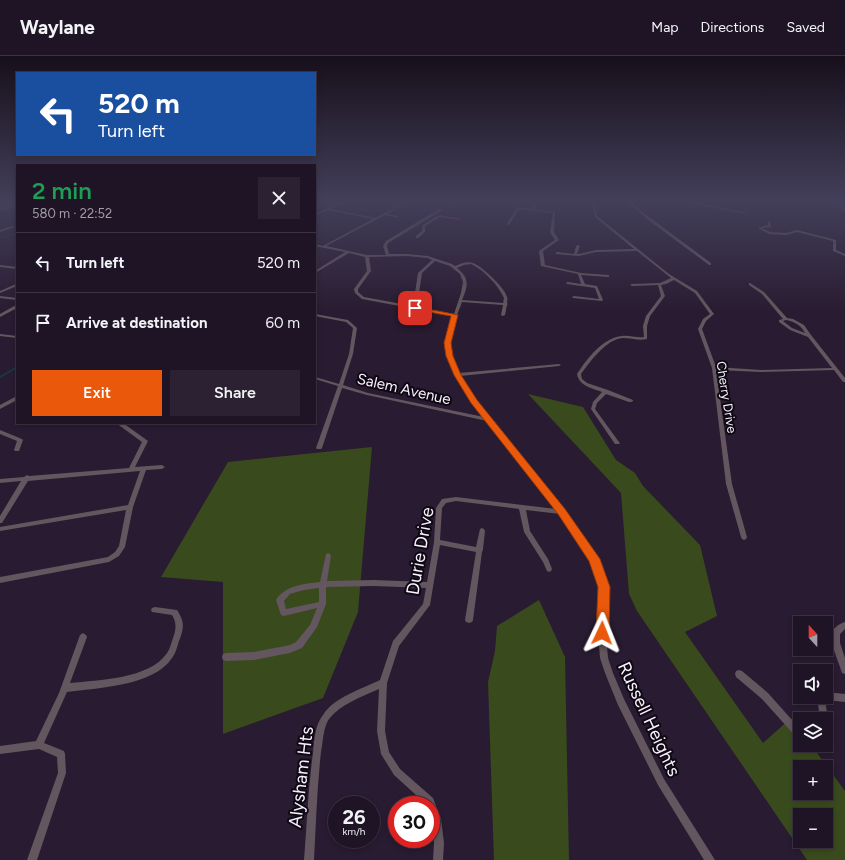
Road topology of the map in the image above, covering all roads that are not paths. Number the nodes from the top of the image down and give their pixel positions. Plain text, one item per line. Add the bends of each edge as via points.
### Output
1 (339, 239) edge
2 (393, 239) edge
3 (554, 239) edge
4 (624, 239) edge
5 (676, 239) edge
6 (829, 239) edge
7 (316, 245) edge
8 (578, 246) dead end
9 (323, 247) junction
10 (638, 250) junction
11 (348, 252) junction
12 (557, 253) dead end
13 (575, 255) junction
14 (845, 255) edge
15 (367, 256) junction
16 (388, 256) junction
17 (436, 259) junction
18 (710, 264) dead end
19 (0, 266) edge
20 (16, 268) edge
21 (454, 268) junction
22 (316, 271) edge
23 (580, 274) junction
24 (608, 276) dead end
25 (674, 278) junction
26 (568, 283) dead end
27 (659, 284) junction
28 (750, 284) dead end
29 (16, 285) edge
30 (583, 285) junction
31 (632, 285) dead end
32 (0, 292) edge
33 (0, 297) edge
34 (574, 297) dead end
35 (16, 299) edge
36 (460, 301) junction
37 (506, 304) junction
38 (16, 307) edge
39 (415, 308) junction
40 (316, 315) edge
41 (455, 315) junction
42 (503, 315) dead end
43 (0, 316) edge
44 (786, 319) junction
45 (0, 335) edge
46 (809, 336) junction
47 (16, 337) edge
48 (559, 365) dead end
49 (714, 368) junction
50 (836, 369) junction
51 (457, 375) junction
52 (316, 378) edge
53 (845, 381) edge
54 (341, 387) junction
55 (606, 391) junction
56 (16, 399) edge
57 (630, 401) dead end
58 (0, 407) edge
59 (489, 420) junction
60 (120, 424) edge
61 (0, 432) edge
62 (617, 443) dead end
63 (319, 448) dead end
64 (17, 450) dead end
65 (162, 467) dead end
66 (144, 469) junction
67 (131, 470) junction
68 (27, 478) junction
69 (0, 481) edge
70 (130, 507) junction
71 (522, 507) junction
72 (562, 512) junction
73 (0, 521) edge
74 (0, 529) edge
75 (482, 531) dead end
76 (744, 537) dead end
77 (438, 542) junction
78 (480, 550) junction
79 (328, 556) dead end
80 (549, 569) dead end
81 (0, 580) edge
82 (323, 584) junction
83 (430, 585) junction
84 (322, 604) junction
85 (154, 610) dead end
86 (469, 620) dead end
87 (845, 625) edge
88 (83, 637) dead end
89 (226, 657) dead end
90 (845, 670) edge
91 (739, 674) dead end
92 (382, 683) junction
93 (64, 688) junction
94 (833, 697) edge
95 (845, 698) edge
96 (793, 727) edge
97 (40, 745) junction
98 (0, 750) edge
99 (32, 860) edge
100 (309, 860) edge
101 (438, 860) edge
102 (710, 860) edge

1 - 9 street
2 - 16 street via 385,246
3 - 23 street via 541,251 544,267
4 - 10 street, Cherry Drive
5 - 18 street
6 - 14 street via 835,241 834,250
7 - 9 street
8 - 13 street
9 - 11 street
10 - 13 street via 596,251
10 - 25 street, Cherry Drive
11 - 15 street
11 - 22 street
12 - 13 street
15 - 16 street
15 - 39 street via 369,271 356,292 363,298
16 - 17 street via 414,255
17 - 21 street
17 - 39 street via 420,273
19 - 20 street
21 - 36 street via 462,274 465,282
21 - 37 street via 467,263 474,264 504,292
23 - 24 street
23 - 30 street
25 - 27 street
25 - 49 street, Cherry Drive via 696,292 710,309 712,314 704,320 700,329
26 - 30 street
27 - 31 street
27 - 55 street via 663,296 648,316 645,326 646,338 623,336 613,339 598,350 579,374 585,384
28 - 44 street via 763,293
29 - 32 street
30 - 34 street via 597,287 601,300
33 - 35 street
36 - 37 street
36 - 41 street
37 - 42 street
38 - 43 street
39 - 41 street
40 - 54 street via 347,321 355,328 351,354
41 - 51 street, Russell Heights via 448,343
44 - 46 street via 800,324
44 - 46 street via 782,320 781,324
45 - 47 street
46 - 50 street
48 - 51 street
49 - 50 street via 761,371
49 - 76 street, Cherry Drive via 729,484
50 - 53 street
51 - 59 street, Russell Heights
52 - 54 street, Salem Avenue
54 - 59 street, Salem Avenue
54 - 63 street
55 - 57 street
55 - 62 street via 595,402 593,409
56 - 58 street
59 - 72 street, Russell Heights
60 - 67 street via 145,441
61 - 64 street via 20,440
65 - 66 street
66 - 67 street
66 - 70 street
67 - 68 street
68 - 69 street
68 - 73 street
70 - 74 street
70 - 81 street via 122,547 109,559
71 - 72 street, Durie Drive
71 - 77 street, Durie Drive via 456,499 444,501 438,508
71 - 80 street via 527,532
72 - 102 street, Russell Heights via 599,569 604,587 604,658 621,702 661,782
75 - 78 street
77 - 78 street
77 - 83 street, Durie Drive
78 - 86 street
79 - 82 street
82 - 83 street via 343,582
82 - 84 street
82 - 84 street via 287,593 280,600 284,613
83 - 92 street, Durie Drive via 426,605 396,644
84 - 89 street via 313,627 299,646 254,656
85 - 93 street via 174,612 179,619 180,630 169,657 154,670 125,680
87 - 90 street via 836,632 836,643
88 - 93 street
91 - 96 street via 765,696
92 - 100 street, Alysham Hts via 344,702 325,717 322,724 316,760
92 - 101 street, Durie Drive via 381,731 385,754 397,772 430,801 436,818
93 - 97 street
94 - 95 street
97 - 98 street
97 - 99 street via 60,754 62,773

